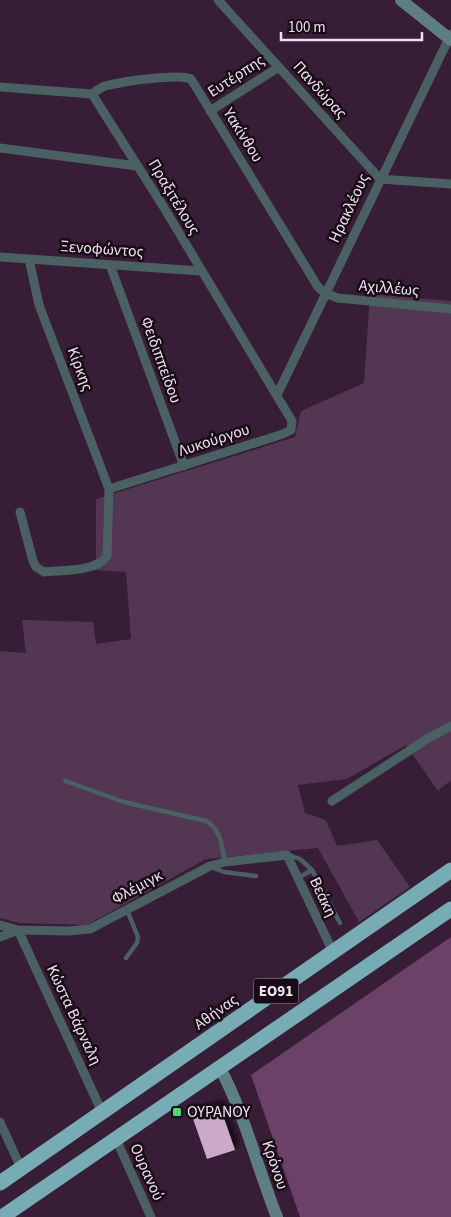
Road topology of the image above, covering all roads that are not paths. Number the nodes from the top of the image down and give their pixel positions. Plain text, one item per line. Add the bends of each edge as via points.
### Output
1 (218, 0) edge
2 (401, 0) edge
3 (450, 37) edge
4 (279, 67) junction
5 (0, 87) edge
6 (92, 94) junction
7 (210, 111) junction
8 (0, 148) edge
9 (137, 166) junction
10 (380, 179) junction
11 (451, 184) edge
12 (0, 257) edge
13 (29, 259) junction
14 (110, 265) junction
15 (201, 271) junction
16 (325, 294) junction
17 (451, 309) edge
18 (277, 396) junction
19 (184, 466) junction
20 (109, 489) junction
21 (20, 512) dead end
22 (451, 726) edge
23 (65, 781) dead end
24 (332, 801) dead end
25 (287, 855) junction
26 (225, 862) junction
27 (210, 866) junction
28 (312, 870) junction
29 (451, 870) edge
30 (256, 876) dead end
31 (298, 878) junction
32 (451, 909) edge
33 (126, 910) junction
34 (340, 923) dead end
35 (0, 925) edge
36 (18, 930) junction
37 (0, 937) edge
38 (333, 952) junction
39 (126, 958) dead end
40 (220, 1068) junction
41 (102, 1112) junction
42 (0, 1122) edge
43 (116, 1139) junction
44 (21, 1168) junction
45 (0, 1183) edge
46 (2, 1217) edge
47 (150, 1217) edge
48 (277, 1217) edge

1 - 4 street, Πανδώρας
2 - 3 street
3 - 10 street, Ηρακλέους
4 - 7 street, Ευτέρπης
4 - 10 street, Πανδώρας
5 - 6 street
6 - 7 street, Υακίνθου via 105,86 183,76 194,83
6 - 9 street, Πραξιτέλους
7 - 16 street, Υακίνθου via 307,272
8 - 9 street
9 - 15 street, Πραξιτέλους
10 - 11 street
10 - 16 street, Ηρακλέους
12 - 13 street, Ξενοφώντος
13 - 14 street, Ξενοφώντος
13 - 20 street, Κίρκης via 39,305
14 - 15 street, Ξενοφώντος
14 - 19 street, Φειδιππείδου
15 - 18 street, Πραξιτέλους
16 - 17 street, Αχιλλέως via 360,302
16 - 18 street, Ηρακλέους
18 - 19 street, Λυκούργου via 292,421 291,430
19 - 20 street, Λυκούργου
20 - 21 street via 107,556 104,562 92,567 39,570 33,561
22 - 24 street
23 - 26 lane via 124,802 206,821 216,830
25 - 26 street, Φλέμιγκ
25 - 28 lane via 300,859
25 - 31 street, Βεάκη
26 - 27 street, Φλέμιγκ
27 - 30 lane via 224,872
27 - 33 street, Φλέμιγκ
28 - 31 lane
28 - 34 lane
29 - 38 highway, Αθήνας / ΕΟ91
31 - 38 street, Βεάκη
32 - 40 highway, ΕΟ91
33 - 36 street, Φλέμιγκ via 90,929
33 - 39 lane via 138,936
35 - 36 street, Φλέμιγκ
36 - 37 street
36 - 41 street, Κώστα Βάρναλη
38 - 41 highway, Αθήνας / ΕΟ91
40 - 43 highway, ΕΟ91
40 - 48 street, Κρόνου via 242,1116
41 - 44 highway, Αθήνας / ΕΟ91
42 - 44 street
43 - 46 highway, ΕΟ91
43 - 47 street, Ουρανού
44 - 45 highway, Αθήνας / ΕΟ91

